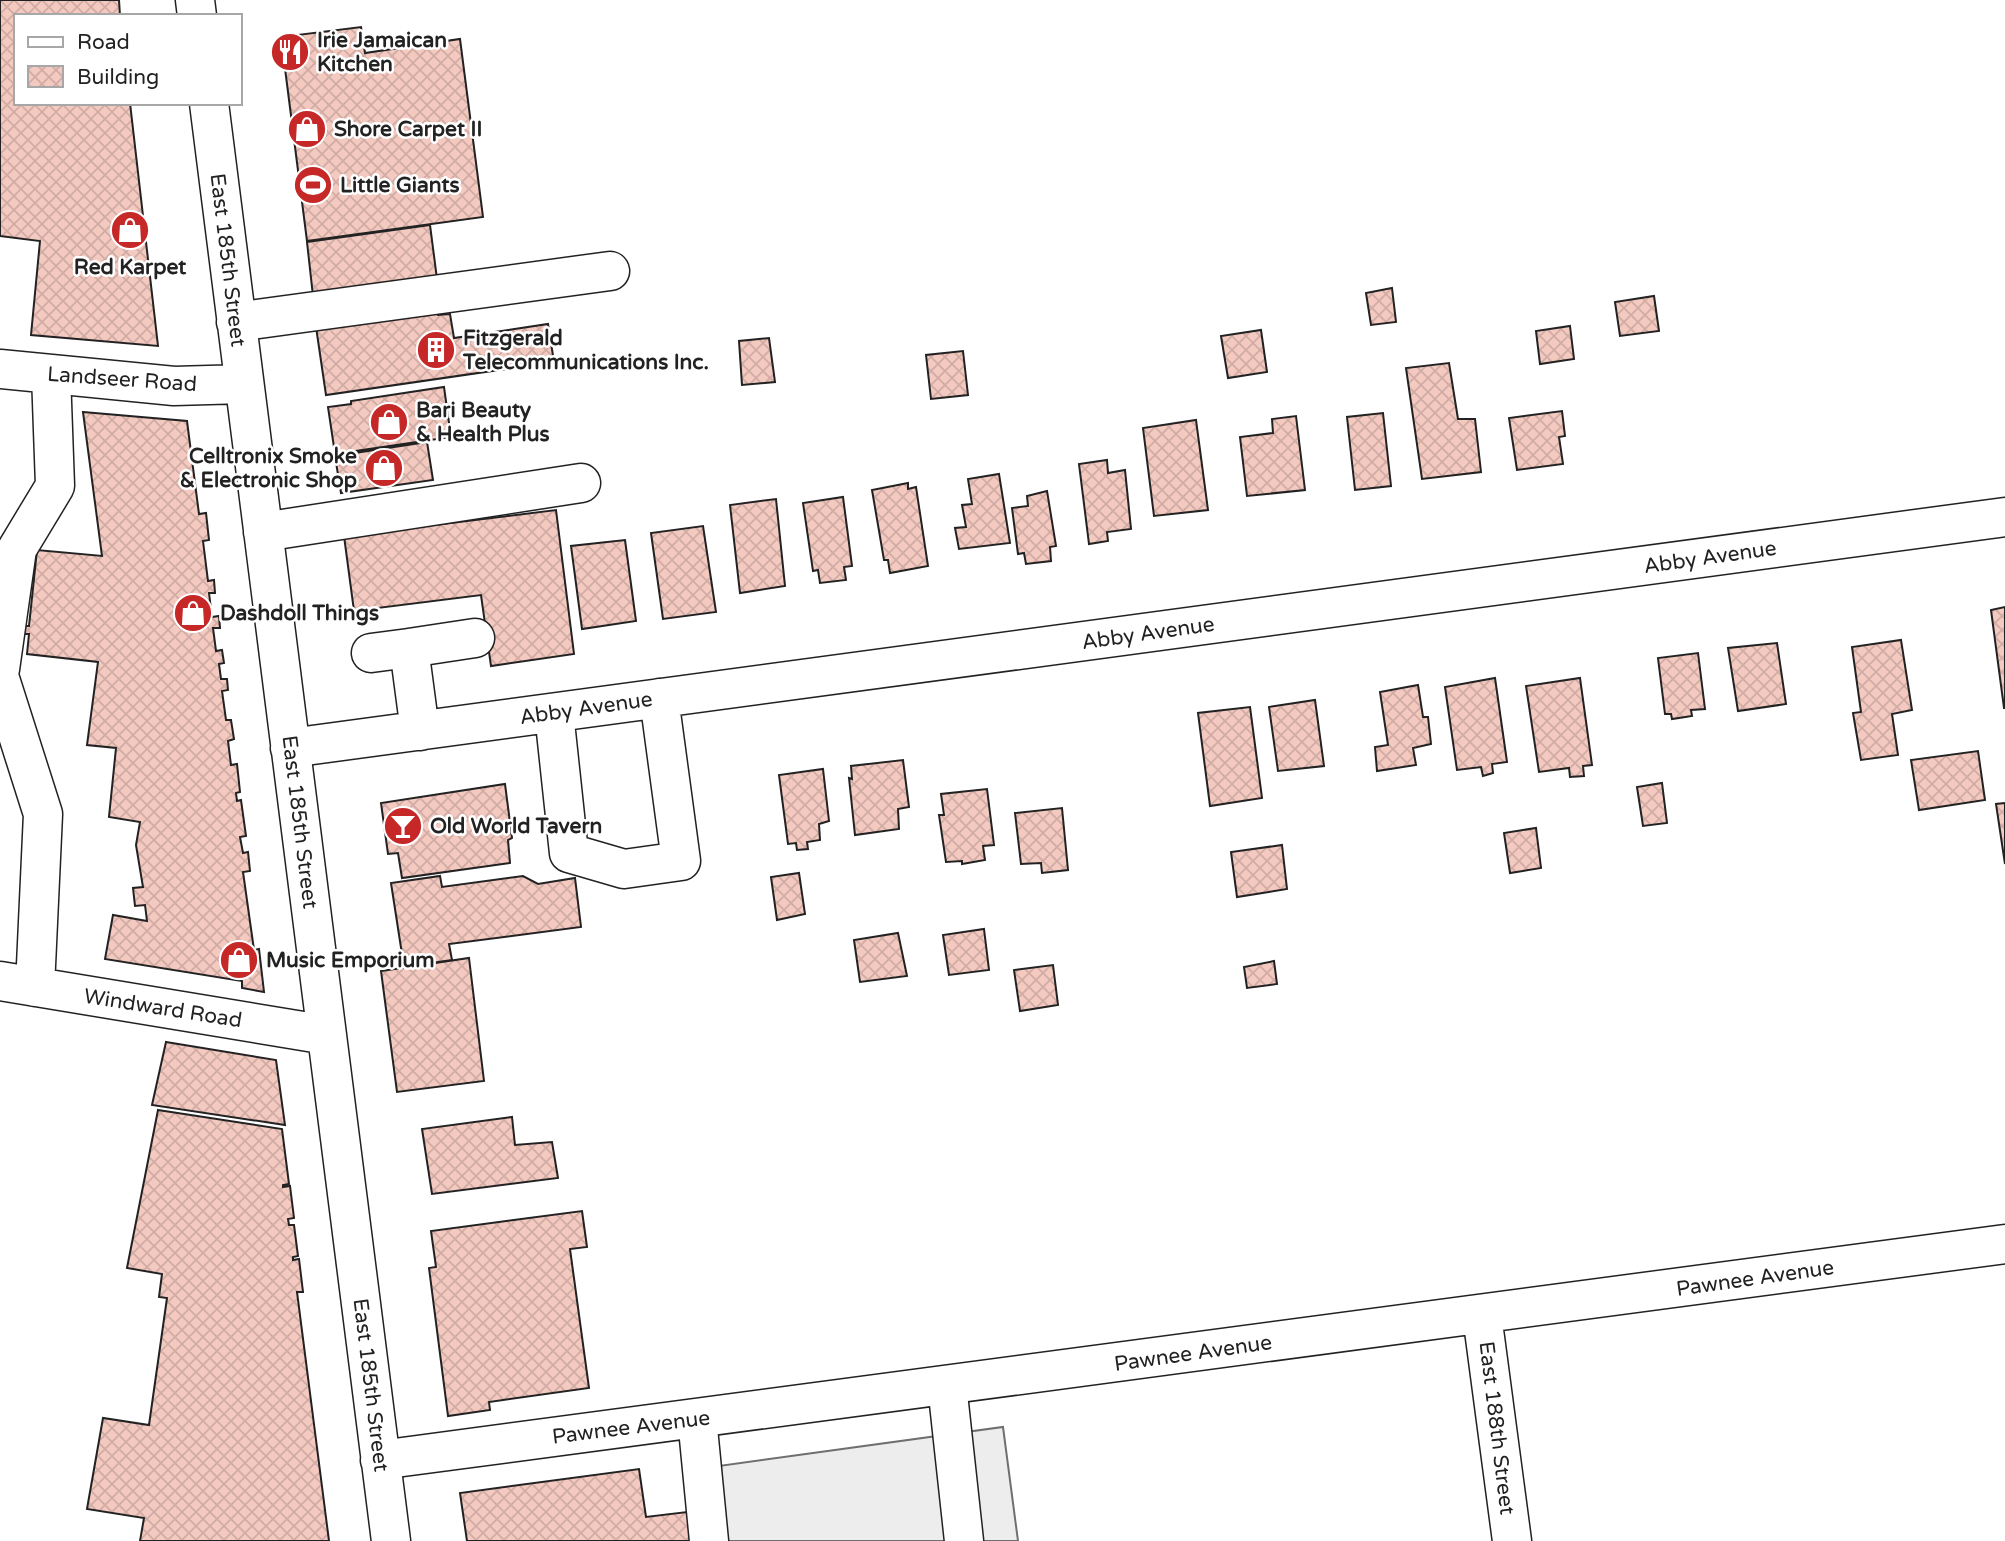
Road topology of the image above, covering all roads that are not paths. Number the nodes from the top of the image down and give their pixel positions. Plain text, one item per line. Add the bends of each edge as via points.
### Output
1 (209, 105) edge
2 (610, 271) dead end
3 (236, 322) junction
4 (0, 369) edge
5 (51, 374) junction
6 (244, 384) junction
7 (581, 483) dead end
8 (2005, 517) edge
9 (263, 532) junction
10 (475, 639) dead end
11 (409, 648) junction
12 (371, 653) dead end
13 (0, 669) edge
14 (0, 679) edge
15 (659, 698) junction
16 (554, 713) junction
17 (420, 731) junction
18 (290, 748) junction
19 (18, 984) edge
20 (327, 1035) junction
21 (2005, 1244) edge
22 (1482, 1315) junction
23 (947, 1385) junction
24 (697, 1418) junction
25 (380, 1460) junction
26 (391, 1541) edge
27 (709, 1541) edge
28 (964, 1541) edge
29 (1511, 1541) edge

1 - 3 street, East 185th Street
2 - 3 street
3 - 6 street, East 185th Street
4 - 5 street, Landseer Road
5 - 6 street, Landseer Road via 174,386
5 - 13 street via 55,486 18,549
6 - 9 street, East 185th Street
7 - 9 street
8 - 15 street, Abby Avenue
9 - 18 street, East 185th Street
10 - 11 street
11 - 12 street
11 - 17 street
14 - 19 street via 43,814
15 - 16 street, Abby Avenue
15 - 16 street via 681,861 624,869 569,853
16 - 17 street, Abby Avenue
17 - 18 street, Abby Avenue
18 - 20 street, East 185th Street
19 - 20 street, Windward Road
20 - 25 street, East 185th Street
21 - 22 street, Pawnee Avenue
22 - 23 street, Pawnee Avenue
22 - 29 street, East 188th Street
23 - 24 street, Pawnee Avenue
23 - 28 street
24 - 25 street, Pawnee Avenue
24 - 27 street
25 - 26 street, East 185th Street

